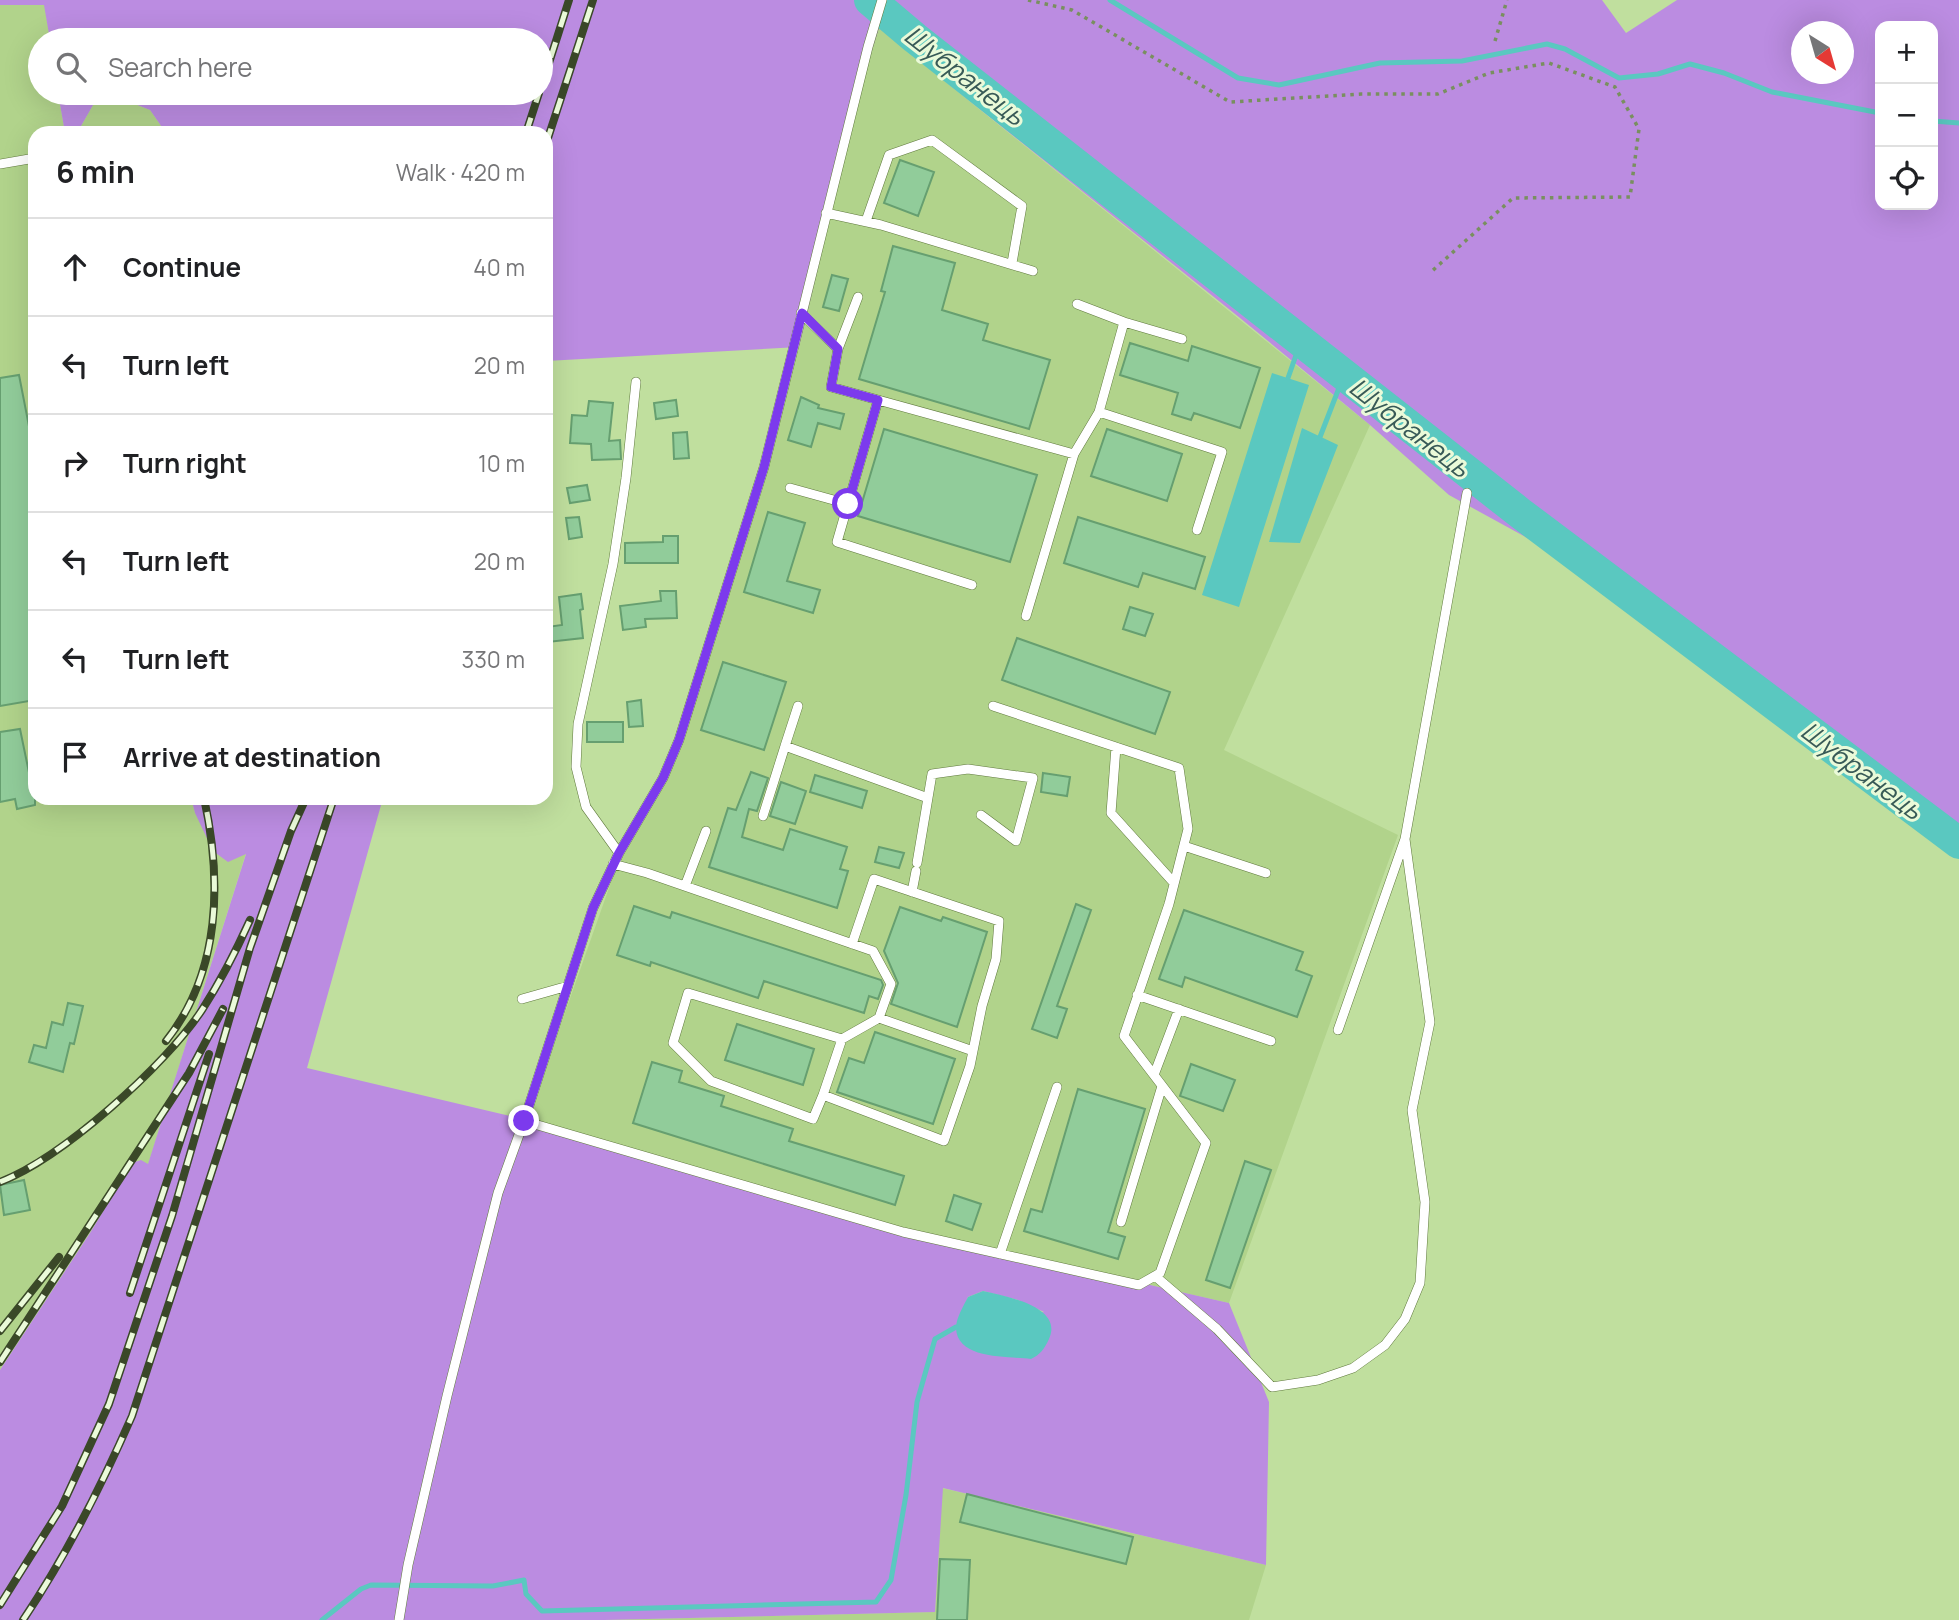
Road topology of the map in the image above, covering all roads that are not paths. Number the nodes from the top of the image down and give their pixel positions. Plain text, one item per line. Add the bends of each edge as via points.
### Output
1 (883, 0) edge
2 (28, 159) edge
3 (0, 164) edge
4 (827, 213) junction
5 (866, 221) junction
6 (1012, 262) junction
7 (1034, 271) dead end
8 (858, 297) dead end
9 (1077, 304) dead end
10 (802, 313) junction
11 (1124, 322) junction
12 (1182, 339) dead end
13 (838, 349) junction
14 (636, 382) dead end
15 (878, 400) junction
16 (1098, 412) junction
17 (1074, 454) junction
18 (790, 488) dead end
19 (1467, 493) dead end
20 (848, 504) junction
21 (1197, 530) dead end
22 (972, 585) dead end
23 (1026, 617) dead end
24 (798, 706) dead end
25 (993, 706) dead end
26 (785, 746) junction
27 (1116, 747) junction
28 (928, 798) junction
29 (981, 815) dead end
30 (763, 816) dead end
31 (706, 831) dead end
32 (1405, 839) junction
33 (1184, 846) junction
34 (619, 853) junction
35 (613, 864) junction
36 (1266, 873) dead end
37 (1174, 883) junction
38 (685, 886) junction
39 (912, 892) junction
40 (852, 944) junction
41 (568, 986) junction
42 (1137, 995) junction
43 (522, 999) dead end
44 (1179, 1009) junction
45 (880, 1018) junction
46 (1338, 1030) dead end
47 (842, 1039) junction
48 (1271, 1041) dead end
49 (973, 1051) junction
50 (1154, 1075) junction
51 (1162, 1086) junction
52 (1057, 1087) dead end
53 (823, 1095) junction
54 (524, 1121) junction
55 (1121, 1222) dead end
56 (1000, 1254) junction
57 (1155, 1276) junction
58 (399, 1620) edge

1 - 4 lane
2 - 3 lane
4 - 5 lane
4 - 10 lane
5 - 6 lane
5 - 6 lane via 889,155 932,140 1022,206
6 - 7 lane
8 - 13 lane
9 - 11 lane
10 - 13 lane
10 - 34 lane via 764,467 679,740 663,778
11 - 12 lane
11 - 16 lane
13 - 15 lane via 831,387
14 - 34 lane via 614,564 578,724 576,767 586,807
15 - 17 lane
15 - 20 lane
16 - 17 lane
16 - 21 lane via 1222,452
17 - 23 lane
18 - 20 lane
19 - 32 lane
20 - 22 lane via 837,542
24 - 26 lane
25 - 27 lane
26 - 28 lane
26 - 30 lane
27 - 33 lane via 1179,768 1188,829
27 - 37 lane via 1111,813
28 - 29 lane via 932,774 968,769 1032,778 1016,841
28 - 39 lane
31 - 38 lane
32 - 46 lane
32 - 57 lane via 1430,1021 1412,1110 1425,1202 1420,1283 1405,1319 1385,1345 1353,1368 1318,1380 1272,1387 1217,1329
33 - 36 lane
33 - 37 lane
34 - 35 lane
35 - 38 lane
35 - 41 lane via 593,908
37 - 42 lane
38 - 40 lane
39 - 40 lane via 874,879
39 - 49 lane via 999,921 996,960
40 - 45 lane via 873,951 891,984
41 - 43 lane
41 - 54 lane
42 - 44 lane
42 - 50 lane via 1124,1035
44 - 48 lane
44 - 50 lane
45 - 47 lane
45 - 49 lane
47 - 53 lane
47 - 53 lane via 688,993 673,1043 711,1081 813,1119
49 - 53 lane via 944,1141
50 - 51 lane
51 - 55 lane
51 - 57 lane via 1206,1143 1160,1273
52 - 56 lane
54 - 56 lane via 903,1232
54 - 58 lane via 498,1193 447,1396
56 - 57 lane via 1139,1285

